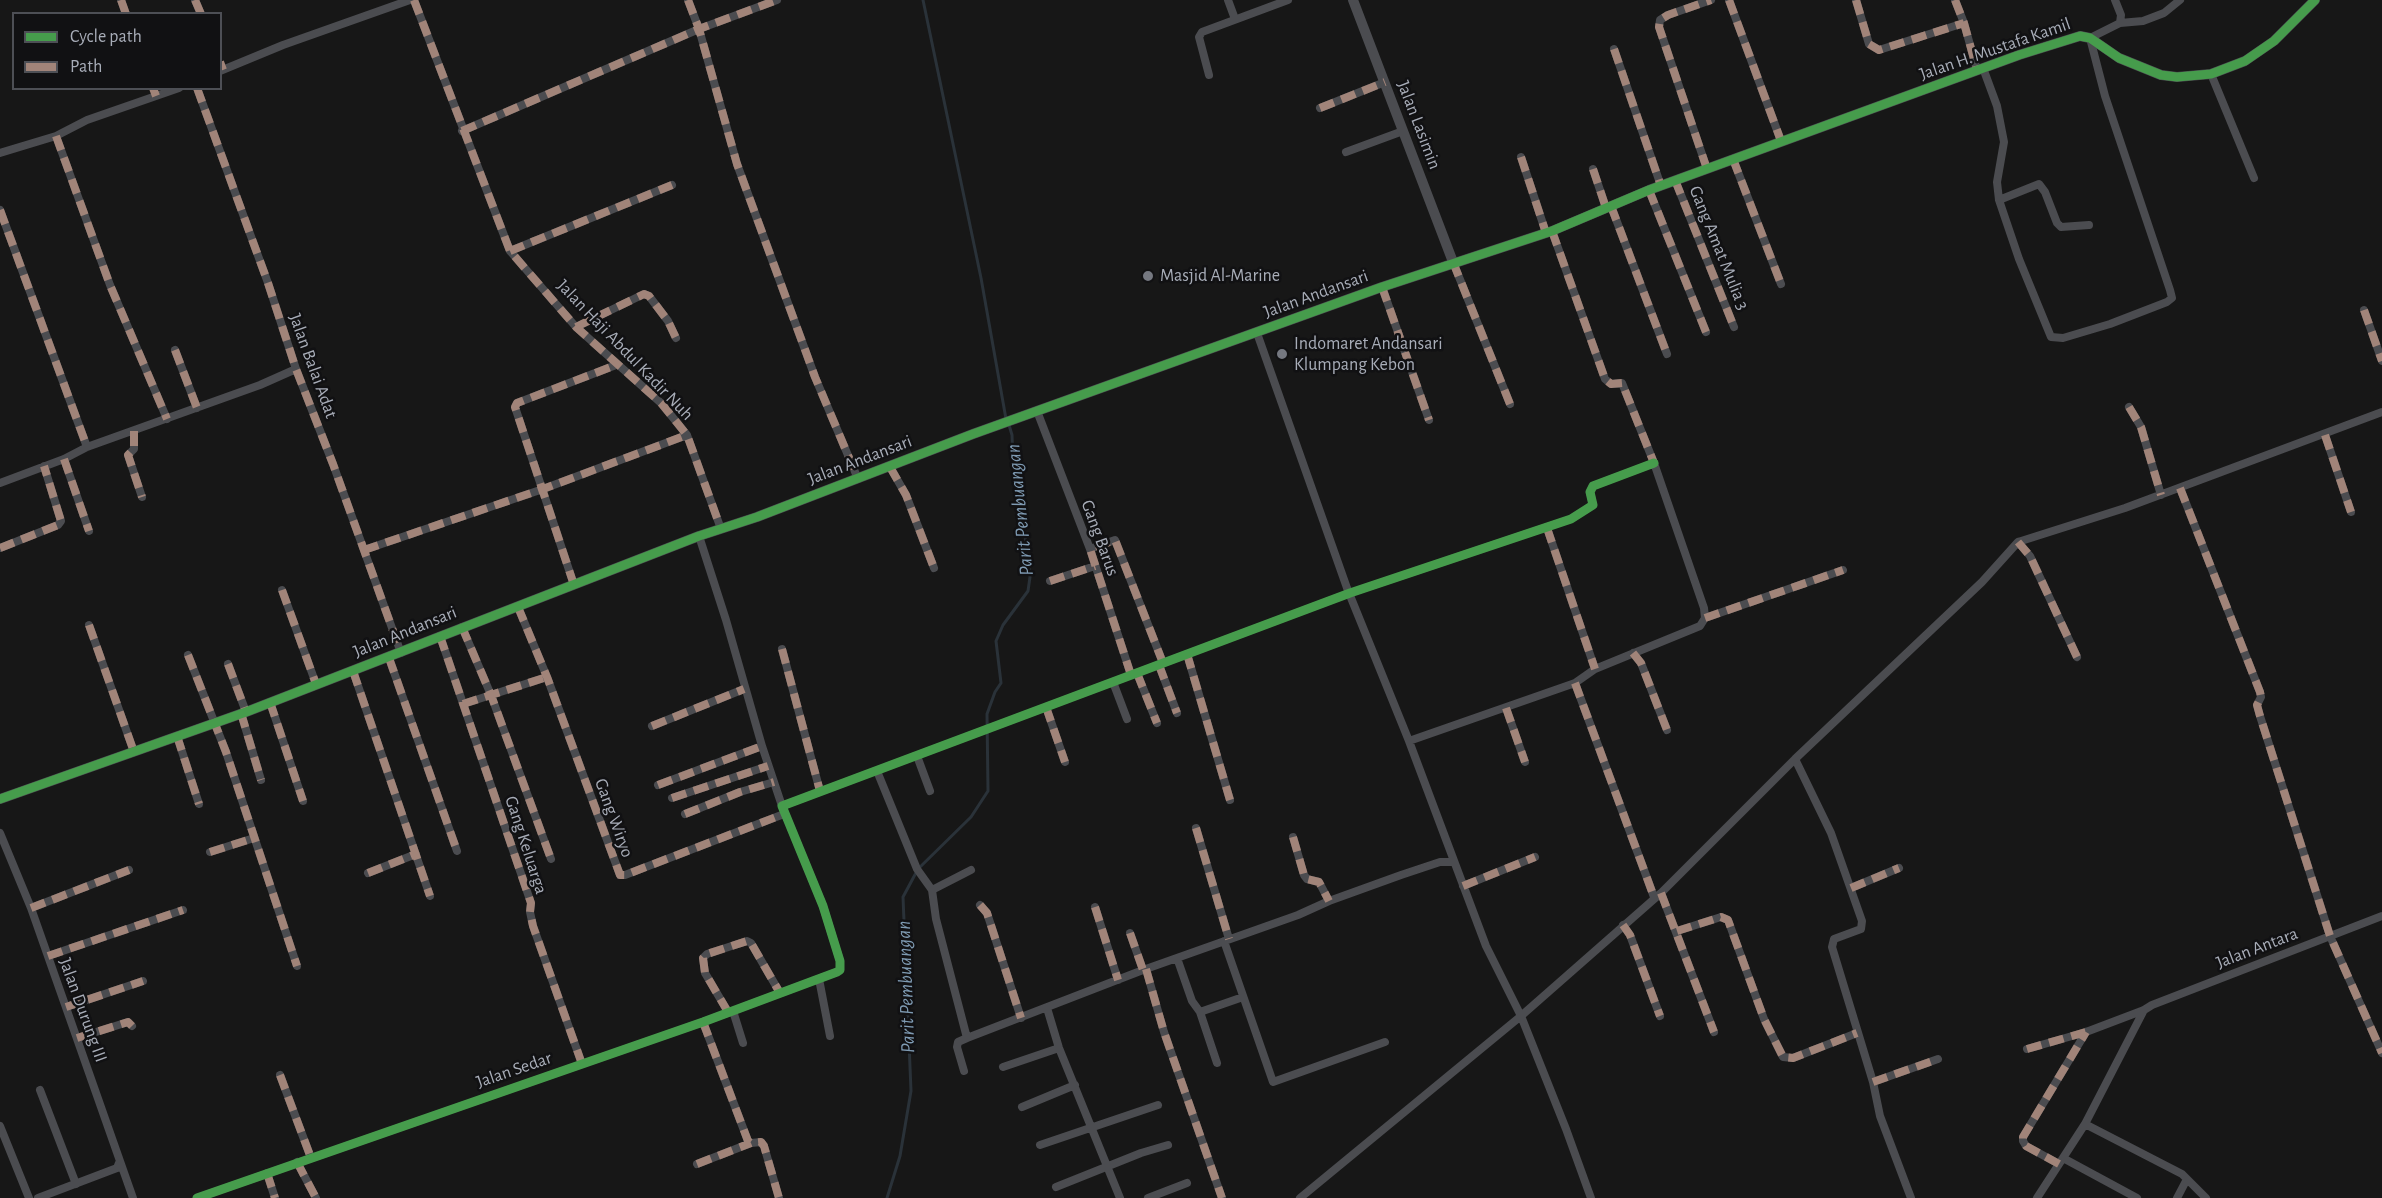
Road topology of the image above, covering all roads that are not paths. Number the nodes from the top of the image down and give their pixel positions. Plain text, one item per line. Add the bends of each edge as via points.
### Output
1 (412, 0) edge
2 (688, 0) edge
3 (777, 0) edge
4 (1228, 0) edge
5 (1288, 0) edge
6 (1353, 0) edge
7 (1712, 0) edge
8 (1729, 0) edge
9 (1856, 0) edge
10 (1955, 0) edge
11 (2115, 0) edge
12 (2180, 0) edge
13 (2315, 0) edge
14 (1235, 19) junction
15 (1964, 23) junction
16 (2120, 23) junction
17 (699, 29) junction
18 (2090, 38) junction
19 (1614, 49) dead end
20 (222, 68) edge
21 (1980, 69) junction
22 (2211, 74) junction
23 (1209, 75) dead end
24 (1385, 82) junction
25 (198, 90) edge
26 (155, 92) edge
27 (1320, 108) dead end
28 (462, 131) junction
29 (1403, 131) junction
30 (56, 136) junction
31 (1782, 141) junction
32 (1346, 152) dead end
33 (0, 153) edge
34 (1521, 157) dead end
35 (1733, 159) junction
36 (1593, 169) dead end
37 (1707, 169) junction
38 (2254, 178) dead end
39 (1675, 180) junction
40 (672, 185) dead end
41 (1661, 186) junction
42 (1649, 190) junction
43 (1999, 200) junction
44 (1609, 207) junction
45 (0, 210) edge
46 (2089, 225) dead end
47 (1549, 232) junction
48 (510, 251) junction
49 (1453, 262) junction
50 (1781, 284) dead end
51 (1382, 287) junction
52 (2364, 310) dead end
53 (576, 327) junction
54 (1734, 327) dead end
55 (1706, 332) dead end
56 (1257, 333) junction
57 (676, 338) dead end
58 (175, 350) dead end
59 (1667, 354) dead end
60 (2382, 361) edge
61 (616, 365) junction
62 (296, 369) junction
63 (1510, 404) dead end
64 (2129, 407) dead end
65 (197, 408) junction
66 (1037, 411) junction
67 (2382, 412) edge
68 (167, 419) junction
69 (1429, 420) dead end
70 (134, 431) junction
71 (687, 435) junction
72 (2325, 435) junction
73 (87, 447) junction
74 (64, 459) junction
75 (1654, 463) junction
76 (44, 466) junction
77 (890, 466) junction
78 (858, 479) junction
79 (0, 483) edge
80 (2180, 488) junction
81 (543, 489) junction
82 (2161, 495) junction
83 (142, 497) dead end
84 (2351, 512) dead end
85 (1547, 528) junction
86 (721, 529) junction
87 (89, 531) dead end
88 (699, 536) junction
89 (2018, 542) junction
90 (0, 548) edge
91 (1090, 549) junction
92 (364, 550) junction
93 (1095, 566) junction
94 (934, 568) dead end
95 (1843, 570) dead end
96 (1050, 581) dead end
97 (574, 585) junction
98 (282, 590) dead end
99 (1350, 593) junction
100 (518, 606) junction
101 (1705, 618) junction
102 (89, 625) dead end
103 (462, 627) junction
104 (440, 636) junction
105 (782, 649) dead end
106 (401, 653) junction
107 (1633, 653) junction
108 (1187, 654) junction
109 (188, 656) dead end
110 (2077, 657) dead end
111 (389, 658) junction
112 (228, 664) dead end
113 (1161, 664) junction
114 (1595, 669) junction
115 (353, 671) junction
116 (1134, 674) junction
117 (547, 677) junction
118 (1113, 682) junction
119 (1575, 683) junction
120 (316, 684) junction
121 (744, 689) junction
122 (491, 695) junction
123 (270, 702) junction
124 (463, 704) junction
125 (1046, 707) junction
126 (1506, 708) junction
127 (244, 712) junction
128 (1176, 713) dead end
129 (1128, 719) dead end
130 (1157, 723) dead end
131 (214, 724) junction
132 (652, 726) dead end
133 (1667, 730) dead end
134 (177, 736) junction
135 (1409, 741) junction
136 (762, 746) junction
137 (134, 752) junction
138 (917, 756) junction
139 (1795, 759) junction
140 (1065, 762) dead end
141 (1525, 762) dead end
142 (768, 766) junction
143 (877, 771) junction
144 (261, 780) dead end
145 (774, 782) junction
146 (658, 785) dead end
147 (819, 791) junction
148 (930, 792) dead end
149 (672, 798) dead end
150 (0, 800) edge
151 (1230, 800) dead end
152 (303, 801) dead end
153 (199, 804) dead end
154 (782, 806) junction
155 (685, 814) dead end
156 (784, 814) junction
157 (1196, 828) dead end
158 (0, 833) edge
159 (1293, 837) dead end
160 (254, 838) junction
161 (210, 852) dead end
162 (457, 852) dead end
163 (416, 854) junction
164 (1535, 857) dead end
165 (551, 859) dead end
166 (1454, 862) junction
167 (1899, 868) dead end
168 (129, 870) dead end
169 (971, 870) dead end
170 (368, 873) dead end
171 (1463, 886) junction
172 (1851, 888) junction
173 (932, 890) junction
174 (1658, 895) junction
175 (430, 896) dead end
176 (1329, 901) junction
177 (980, 905) dead end
178 (1095, 907) dead end
179 (31, 908) junction
180 (183, 910) dead end
181 (2382, 916) edge
182 (1623, 925) junction
183 (1677, 931) junction
184 (1130, 933) dead end
185 (2330, 936) junction
186 (1226, 940) junction
187 (48, 956) junction
188 (1177, 958) junction
189 (297, 966) dead end
190 (1144, 970) junction
191 (819, 979) junction
192 (1118, 980) junction
193 (143, 981) dead end
194 (780, 993) junction
195 (1244, 997) junction
196 (66, 1007) junction
197 (1047, 1008) junction
198 (2144, 1010) junction
199 (730, 1011) junction
200 (1200, 1011) junction
201 (1521, 1016) junction
202 (1660, 1016) dead end
203 (1021, 1018) junction
204 (703, 1022) junction
205 (132, 1026) dead end
206 (1714, 1032) dead end
207 (2086, 1032) junction
208 (1857, 1033) junction
209 (830, 1036) dead end
210 (77, 1038) junction
211 (967, 1038) junction
212 (1385, 1042) dead end
213 (743, 1043) dead end
214 (1059, 1048) junction
215 (2027, 1049) dead end
216 (2382, 1053) edge
217 (1938, 1059) dead end
218 (1217, 1063) dead end
219 (582, 1064) junction
220 (1003, 1067) dead end
221 (964, 1071) dead end
222 (280, 1075) dead end
223 (1873, 1082) junction
224 (1075, 1085) junction
225 (40, 1090) dead end
226 (1158, 1105) dead end
227 (1022, 1107) dead end
228 (2085, 1124) junction
229 (0, 1126) edge
230 (1092, 1126) junction
231 (750, 1143) junction
232 (1040, 1145) dead end
233 (1168, 1145) dead end
234 (311, 1158) junction
235 (2061, 1161) junction
236 (297, 1162) junction
237 (119, 1163) junction
238 (697, 1164) dead end
239 (1107, 1166) junction
240 (267, 1173) junction
241 (2187, 1179) junction
242 (76, 1184) junction
243 (1187, 1184) dead end
244 (1056, 1187) dead end
245 (224, 1189) junction
246 (29, 1198) edge
247 (38, 1198) edge
248 (132, 1198) edge
249 (197, 1198) edge
250 (226, 1198) edge
251 (276, 1198) edge
252 (316, 1198) edge
253 (778, 1198) edge
254 (1120, 1198) edge
255 (1148, 1198) edge
256 (1222, 1198) edge
257 (1300, 1198) edge
258 (1591, 1198) edge
259 (1911, 1198) edge
260 (2037, 1198) edge
261 (2137, 1198) edge
262 (2177, 1198) edge
263 (2206, 1198) edge

1 - 20 street
1 - 28 street, Jalan Haji Abdul Kadir Nuh
2 - 17 street
3 - 17 street
4 - 14 street
5 - 14 street
6 - 24 street, Jalan Lasimin
7 - 37 street via 1668,15 1660,20 1659,27
8 - 31 street
9 - 15 street via 1869,44 1879,50
10 - 15 street
11 - 16 street
12 - 16 street via 2164,13 2143,21
13 - 22 street, Jalan H. Mustafa Kamil via 2274,41 2245,61
14 - 23 street via 1208,29 1199,37
15 - 21 street
16 - 18 street
17 - 28 street
17 - 78 street via 737,164 815,377
18 - 21 street, Jalan H. Mustafa Kamil via 2071,37
18 - 22 street, Jalan H. Mustafa Kamil via 2119,57 2161,75
18 - 43 street via 2104,96 2172,298 2109,324 2051,338
19 - 41 street
21 - 31 street, Jalan H. Mustafa Kamil
21 - 43 street via 1997,106 2004,142 1997,182
22 - 38 street
24 - 27 street
24 - 29 street, Jalan Lasimin
25 - 62 street, Jalan Balai Adat
26 - 30 street
28 - 48 street, Jalan Haji Abdul Kadir Nuh
29 - 32 street
29 - 49 street, Jalan Lasimin
30 - 33 street
30 - 68 street via 110,285
31 - 35 street, Jalan H. Mustafa Kamil
34 - 47 street
35 - 37 street, Jalan Andansari
35 - 50 street
36 - 44 street
37 - 39 street, Jalan Andansari
39 - 41 street, Jalan Andansari
39 - 54 street, Gang Amat Mulia 3
40 - 48 street
41 - 42 street, Jalan Andansari
42 - 44 street, Jalan Andansari
42 - 55 street
43 - 46 street via 2039,184 2061,227
44 - 47 street, Jalan Andansari
44 - 59 street
45 - 73 street
47 - 49 street, Jalan Andansari
47 - 75 street via 1605,379 1611,384 1622,383
48 - 53 street, Jalan Haji Abdul Kadir Nuh
49 - 51 street, Jalan Andansari
49 - 63 street
51 - 56 street, Jalan Andansari
51 - 69 street
52 - 60 street
53 - 57 street via 644,294 668,321
53 - 61 street, Jalan Haji Abdul Kadir Nuh
56 - 66 street, Jalan Andansari
56 - 99 street
58 - 65 street
61 - 71 street, Jalan Haji Abdul Kadir Nuh via 661,403
61 - 81 street via 517,403 515,410
62 - 65 street
62 - 92 street, Jalan Balai Adat
64 - 82 street via 2141,427
65 - 68 street
66 - 77 street, Jalan Andansari
66 - 91 street, Gang Barus
67 - 72 street
68 - 70 street
70 - 73 street
70 - 83 street via 134,449 128,455
71 - 81 street
71 - 86 street, Jalan Haji Abdul Kadir Nuh
72 - 80 street
72 - 84 street
73 - 74 street
74 - 76 street
74 - 87 street
75 - 85 street via 1593,486 1593,505
75 - 101 street
76 - 79 street
76 - 90 street via 61,521
77 - 78 street, Jalan Andansari
77 - 94 street via 906,495
78 - 86 street, Jalan Andansari
80 - 82 street
80 - 185 street via 2260,692 2260,716
81 - 92 street
81 - 97 street
82 - 89 street
85 - 99 street
85 - 114 street
86 - 88 street, Jalan Andansari
88 - 97 street, Jalan Andansari
88 - 121 street
89 - 110 street via 2030,556
89 - 139 street via 1982,582
91 - 93 street, Gang Barus
91 - 113 street via 1115,540
92 - 106 street, Jalan Balai Adat
93 - 96 street
93 - 116 street, Gang Barus
95 - 101 street
97 - 100 street, Jalan Andansari
98 - 120 street
99 - 108 street
99 - 135 street
100 - 103 street, Jalan Andansari
100 - 117 street, Gang Wiryo
101 - 107 street via 1700,626
102 - 137 street
103 - 104 street, Jalan Andansari
103 - 122 street
104 - 106 street, Jalan Andansari
104 - 124 street, Gang Keluarga
105 - 147 street
106 - 111 street, Jalan Andansari
107 - 114 street
107 - 133 street via 1641,663
108 - 113 street
108 - 151 street
109 - 131 street
111 - 115 street, Jalan Andansari
111 - 162 street
112 - 127 street
113 - 116 street
113 - 128 street
114 - 119 street
115 - 120 street, Jalan Andansari
115 - 163 street
116 - 118 street
116 - 130 street, Gang Barus
117 - 122 street
117 - 156 street, Gang Wiryo via 620,875
118 - 125 street
118 - 129 street
119 - 126 street
119 - 174 street
120 - 123 street, Jalan Andansari
121 - 132 street
121 - 136 street
122 - 124 street
122 - 165 street
123 - 127 street, Jalan Andansari
123 - 152 street
124 - 219 street, Gang Keluarga via 531,903 533,926
125 - 138 street
125 - 140 street
126 - 135 street
126 - 141 street
127 - 131 street, Jalan Andansari
127 - 144 street
131 - 134 street, Jalan Andansari
131 - 160 street
134 - 137 street, Jalan Andansari
134 - 153 street
135 - 166 street
136 - 142 street
136 - 146 street
137 - 150 street, Jalan Andansari
138 - 143 street
138 - 148 street
139 - 172 street via 1831,832
139 - 174 street
142 - 145 street
142 - 149 street
143 - 147 street
143 - 173 street via 917,869
145 - 154 street
145 - 155 street
147 - 154 street
154 - 156 street
156 - 191 street, Jalan Sedar via 824,906 840,961 840,969
157 - 186 street
158 - 179 street, Jalan Durung III
159 - 176 street via 1304,875 1318,882
160 - 161 street
160 - 189 street
163 - 170 street
163 - 175 street
164 - 171 street
166 - 171 street
166 - 176 street via 1440,862
167 - 172 street
168 - 179 street
169 - 173 street
171 - 201 street via 1486,946
172 - 208 street via 1863,925 1834,939 1832,947
173 - 211 street
174 - 182 street
174 - 183 street
176 - 186 street
177 - 203 street via 987,913
178 - 192 street
179 - 187 street, Jalan Durung III
180 - 187 street
181 - 185 street, Jalan Antara
182 - 201 street
182 - 202 street
183 - 206 street
183 - 208 street via 1721,917 1728,920 1764,1019 1783,1057 1792,1058
184 - 190 street
185 - 198 street, Jalan Antara
185 - 216 street
186 - 188 street
186 - 195 street
187 - 196 street, Jalan Durung III
188 - 190 street
188 - 200 street via 1192,1001
190 - 192 street
190 - 256 street
191 - 194 street, Jalan Sedar
191 - 209 street
192 - 197 street
193 - 196 street
194 - 199 street, Jalan Sedar
194 - 199 street via 752,943 747,941 707,954 703,958 705,973
195 - 200 street
195 - 212 street via 1273,1082
196 - 210 street, Jalan Durung III
197 - 203 street
197 - 214 street
198 - 207 street, Jalan Antara
198 - 228 street
199 - 204 street, Jalan Sedar
199 - 213 street
200 - 218 street
201 - 257 street
201 - 258 street
203 - 211 street
204 - 219 street, Jalan Sedar
204 - 231 street
205 - 210 street via 128,1022
207 - 215 street, Jalan Antara
207 - 235 street via 2023,1137 2024,1144
208 - 223 street
210 - 237 street, Jalan Durung III
211 - 221 street via 958,1042 957,1047
214 - 220 street
214 - 224 street
217 - 223 street
219 - 234 street, Jalan Sedar
222 - 234 street
223 - 259 street via 1880,1116
224 - 227 street
224 - 230 street
225 - 242 street
226 - 230 street
228 - 235 street
228 - 241 street
229 - 246 street
230 - 232 street
230 - 239 street
231 - 238 street
231 - 253 street via 761,1142
233 - 239 street
234 - 236 street, Jalan Sedar
235 - 260 street
235 - 261 street
236 - 240 street, Jalan Sedar
236 - 252 street
237 - 242 street via 117,1168
237 - 248 street, Jalan Durung III
239 - 244 street
239 - 254 street
240 - 245 street, Jalan Sedar
240 - 251 street
241 - 262 street
241 - 263 street
242 - 247 street
243 - 255 street
245 - 249 street, Jalan Sedar
245 - 250 street

